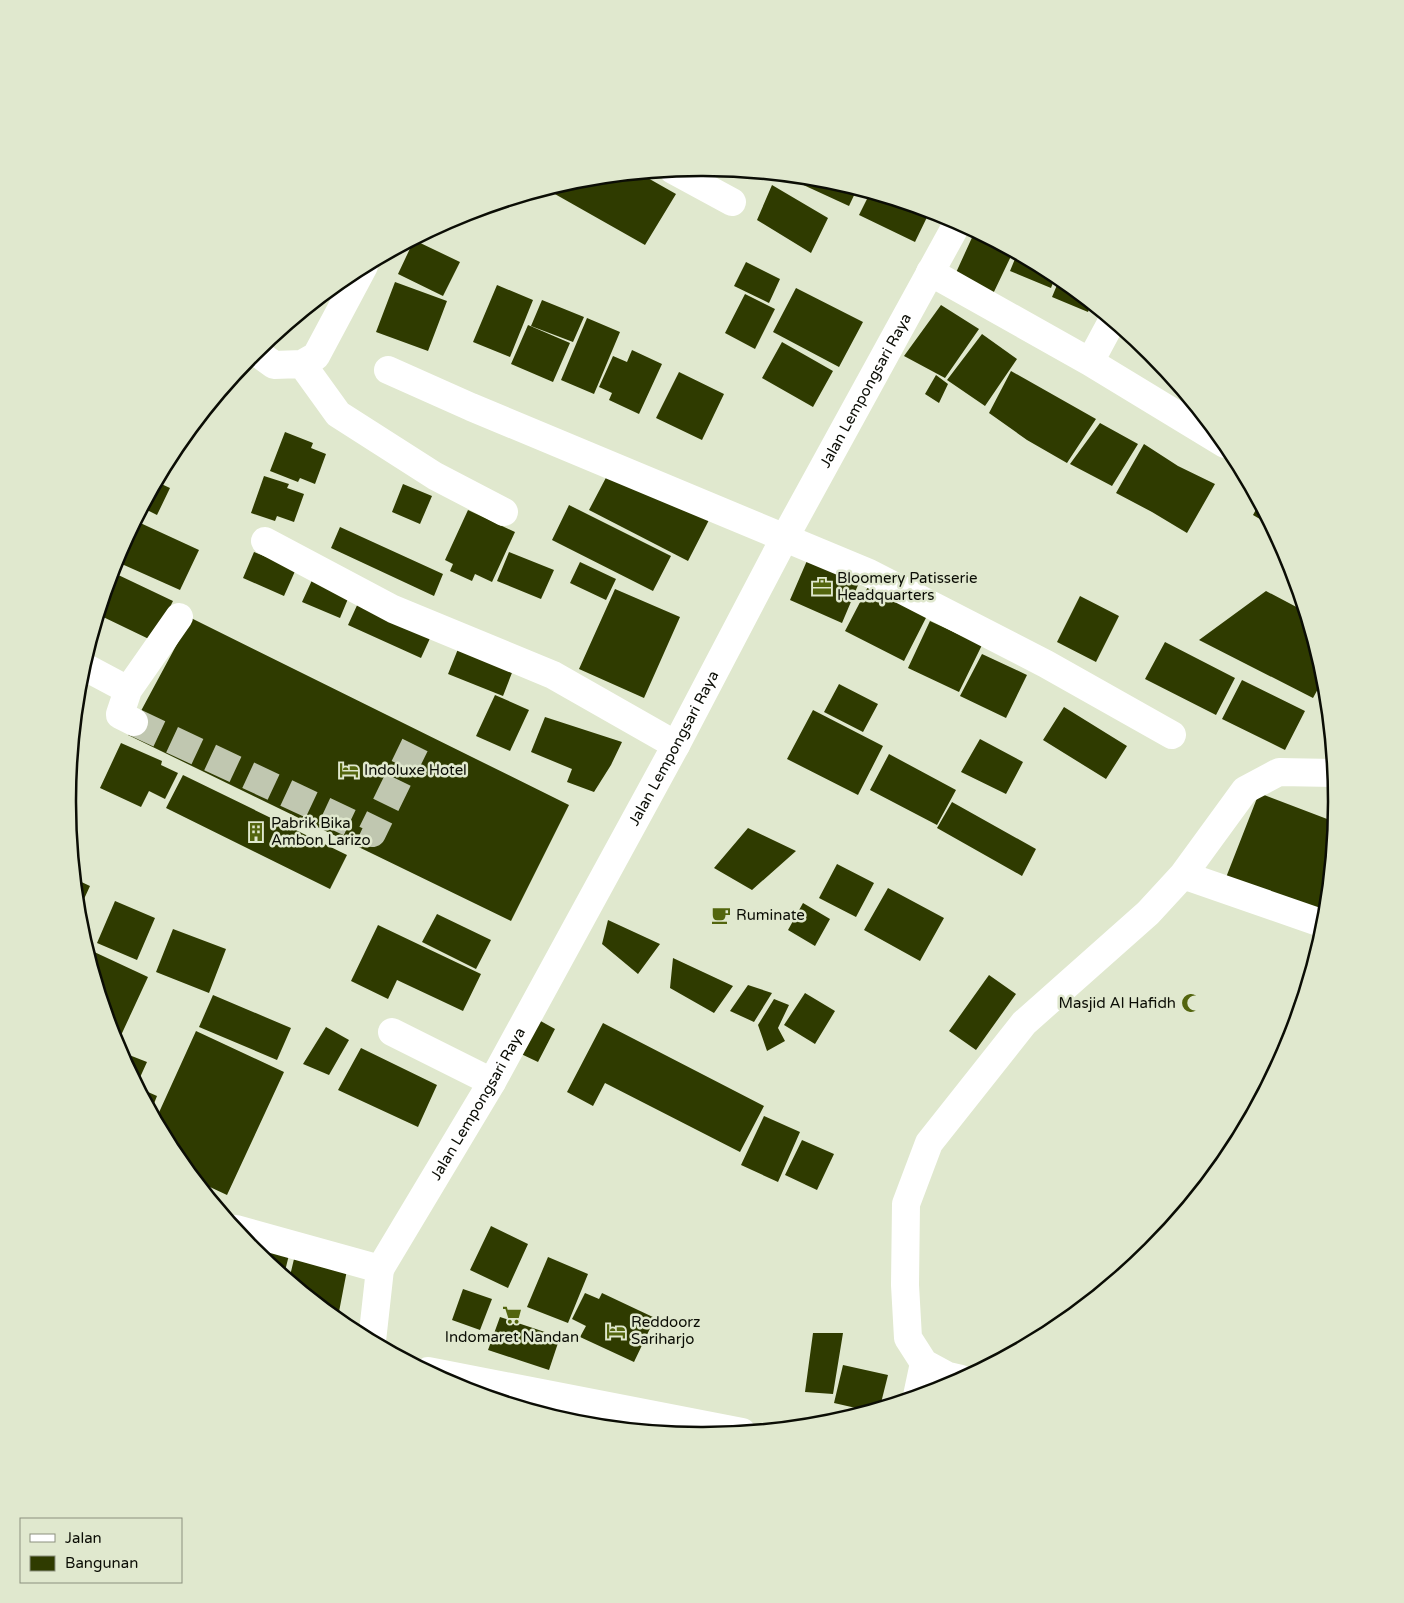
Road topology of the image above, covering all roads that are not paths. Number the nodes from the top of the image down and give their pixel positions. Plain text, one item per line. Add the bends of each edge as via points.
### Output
1 (685, 176) edge
2 (732, 202) dead end
3 (954, 229) edge
4 (930, 272) junction
5 (357, 279) edge
6 (1109, 326) edge
7 (263, 357) edge
8 (1090, 362) junction
9 (302, 364) junction
10 (388, 370) dead end
11 (1207, 433) edge
12 (504, 512) dead end
13 (784, 538) junction
14 (265, 541) dead end
15 (179, 617) dead end
16 (90, 670) edge
17 (128, 690) junction
18 (134, 722) tunnel mouth
19 (1172, 735) dead end
20 (676, 745) junction
21 (1327, 773) edge
22 (1183, 875) junction
23 (1316, 921) edge
24 (392, 1032) dead end
25 (492, 1082) junction
26 (249, 1233) edge
27 (380, 1268) junction
28 (373, 1333) edge
29 (924, 1363) junction
30 (454, 1376) edge
31 (949, 1376) edge
32 (919, 1388) edge
33 (715, 1427) edge

1 - 2 street
3 - 4 street, Jalan Lempongsari Raya
4 - 8 street
4 - 13 street, Jalan Lempongsari Raya
5 - 9 street via 316,356
6 - 8 street
7 - 9 street via 274,365
8 - 11 street
9 - 12 street via 338,414 435,476
10 - 13 street
13 - 19 street via 869,573 1046,664
13 - 20 street, Jalan Lempongsari Raya
14 - 20 street via 393,609 553,676
15 - 17 street
16 - 17 street
17 - 18 street via 120,714
20 - 25 street, Jalan Lempongsari Raya
21 - 22 street via 1279,772 1245,790
22 - 23 street
22 - 29 street via 1148,913 1024,1023 929,1143 906,1204 908,1338
24 - 25 street
25 - 27 street, Jalan Lempongsari Raya
26 - 27 street
27 - 28 street
29 - 31 street
29 - 32 street
30 - 33 street

